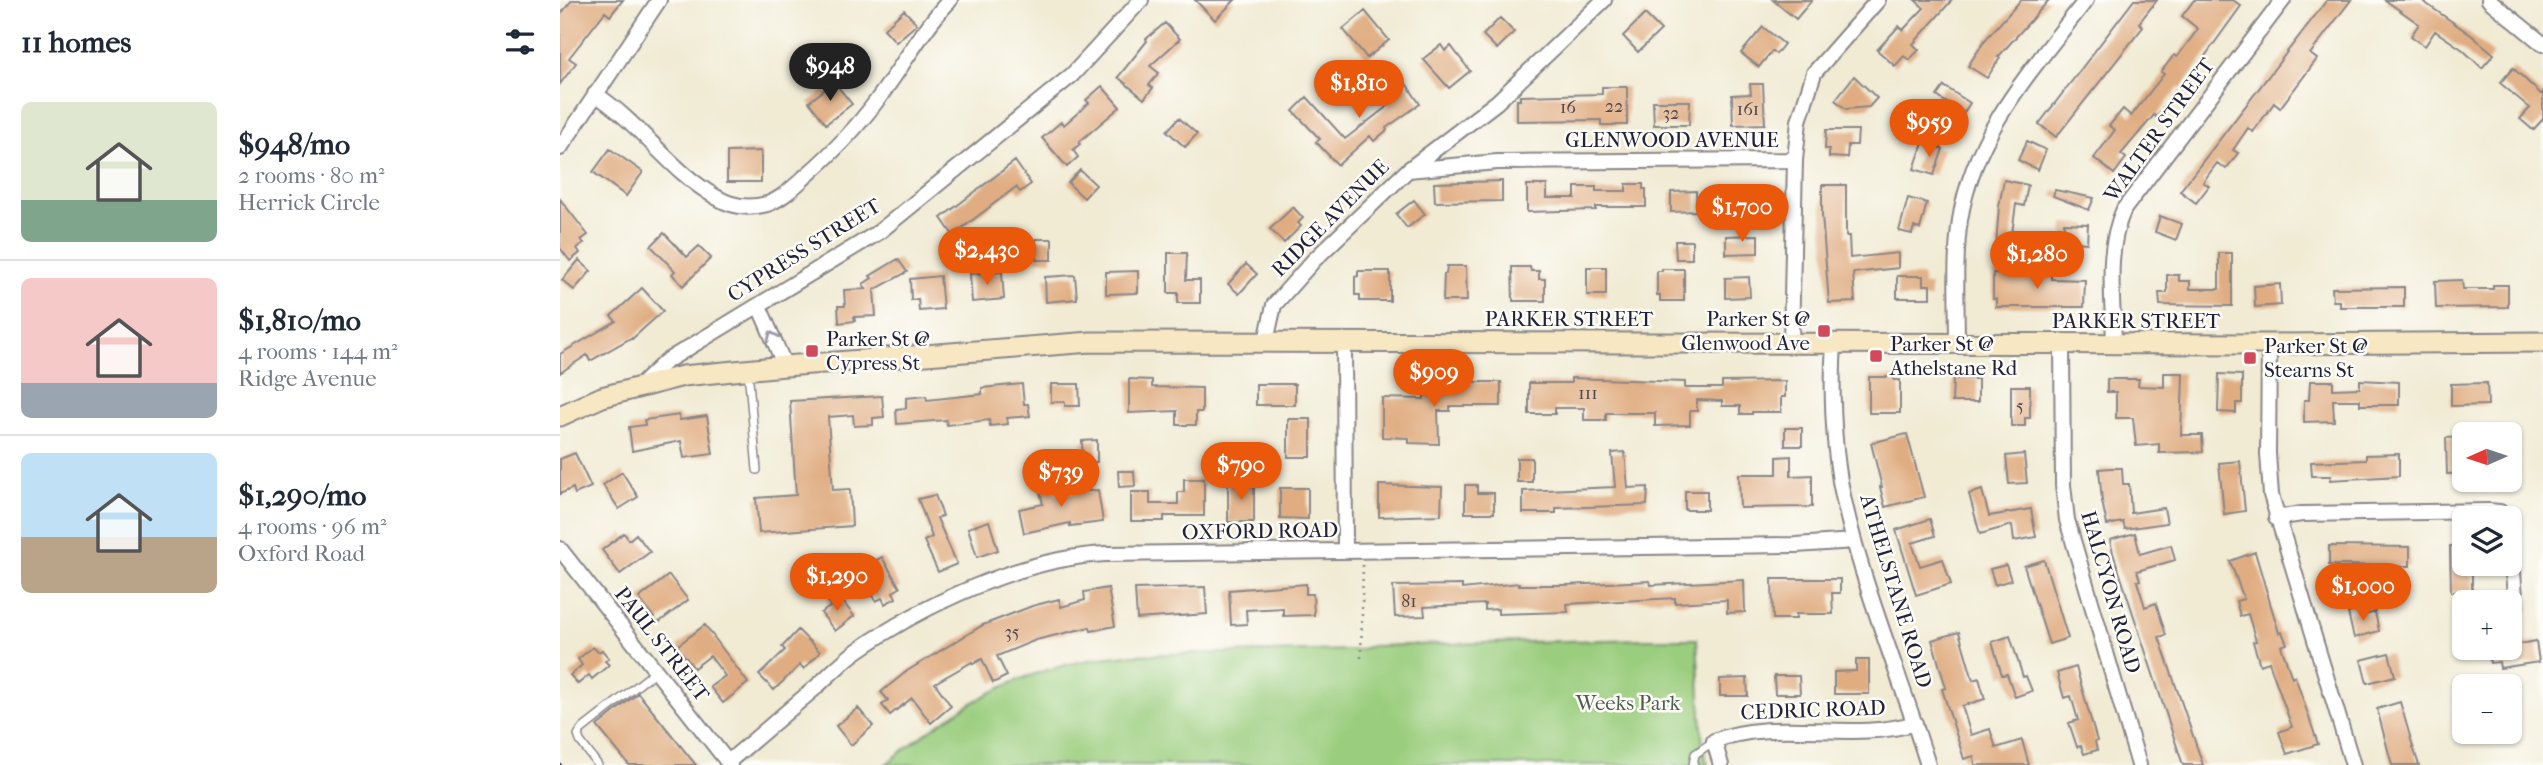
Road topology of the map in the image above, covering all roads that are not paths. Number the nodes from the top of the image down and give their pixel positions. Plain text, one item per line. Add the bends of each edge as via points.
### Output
1 (659, 0) edge
2 (950, 0) edge
3 (1141, 0) edge
4 (1604, 0) edge
5 (1878, 0) edge
6 (2086, 0) edge
7 (2283, 0) edge
8 (2489, 0) edge
9 (2543, 44) edge
10 (595, 94) junction
11 (560, 148) edge
12 (1795, 160) junction
13 (1408, 170) junction
14 (759, 306) junction
15 (1266, 341) junction
16 (1344, 342) junction
17 (2543, 342) edge
18 (1791, 343) junction
19 (1834, 343) junction
20 (1957, 343) junction
21 (2062, 343) junction
22 (2114, 343) junction
23 (2269, 344) junction
24 (785, 366) junction
25 (748, 370) junction
26 (640, 386) junction
27 (560, 416) edge
28 (757, 470) dead end
29 (2452, 512) edge
30 (2277, 518) junction
31 (1854, 541) junction
32 (560, 549) edge
33 (1345, 551) junction
34 (656, 671) junction
35 (1915, 723) junction
36 (1714, 741) junction
37 (729, 764) edge
38 (598, 765) edge
39 (1693, 765) edge
40 (1721, 765) edge
41 (1928, 765) edge
42 (2139, 765) edge
43 (2353, 765) edge

1 - 10 street
2 - 10 street via 855,128 801,180 767,204 734,205 710,194
3 - 14 street, CYPRESS STREET via 1072,75 907,210 857,247
4 - 13 street, RIDGE AVENUE via 1497,102
5 - 12 street via 1814,73 1799,121
6 - 20 street via 1997,117 1976,161 1959,233
7 - 22 street, WALTER STREET via 2123,209 2112,253
8 - 9 street
10 - 11 street
12 - 13 street, GLENWOOD AVENUE via 1497,162
12 - 18 street, GLENWOOD AVENUE
13 - 15 street, RIDGE AVENUE via 1274,305
24 -> 14 street
14 - 26 street, CYPRESS STREET via 665,362
15 - 16 main road, PARKER STREET
15 - 24 main road, PARKER STREET via 1091,342
16 - 18 main road, PARKER STREET
16 - 33 street
17 - 23 main road, PARKER STREET
18 - 19 main road, PARKER STREET
19 - 20 main road, PARKER STREET
19 - 31 street, ATHELSTANE ROAD via 1835,443
20 - 21 main road, PARKER STREET
21 - 22 main road, PARKER STREET
21 - 42 street, HALCYON ROAD via 2063,485 2069,531
22 - 23 main road, PARKER STREET
23 - 30 street via 2268,470
24 - 25 main road, PARKER STREET
25 - 26 main road, PARKER STREET via 683,376
25 - 28 lane
26 - 27 main road, CYPRESS STREET
29 - 30 street
30 - 43 street
31 - 33 street, OXFORD ROAD
31 - 35 street, ATHELSTANE ROAD
32 - 34 street, PAUL STREET
33 - 37 street, OXFORD ROAD via 1086,555 1021,570 924,611 855,653
34 - 37 street, PAUL STREET
34 - 38 lane via 581,730 580,741
35 - 36 street, CEDRIC ROAD via 1890,729 1746,731
35 - 41 street, ATHELSTANE ROAD
36 - 39 lane via 1695,754
36 - 40 street

